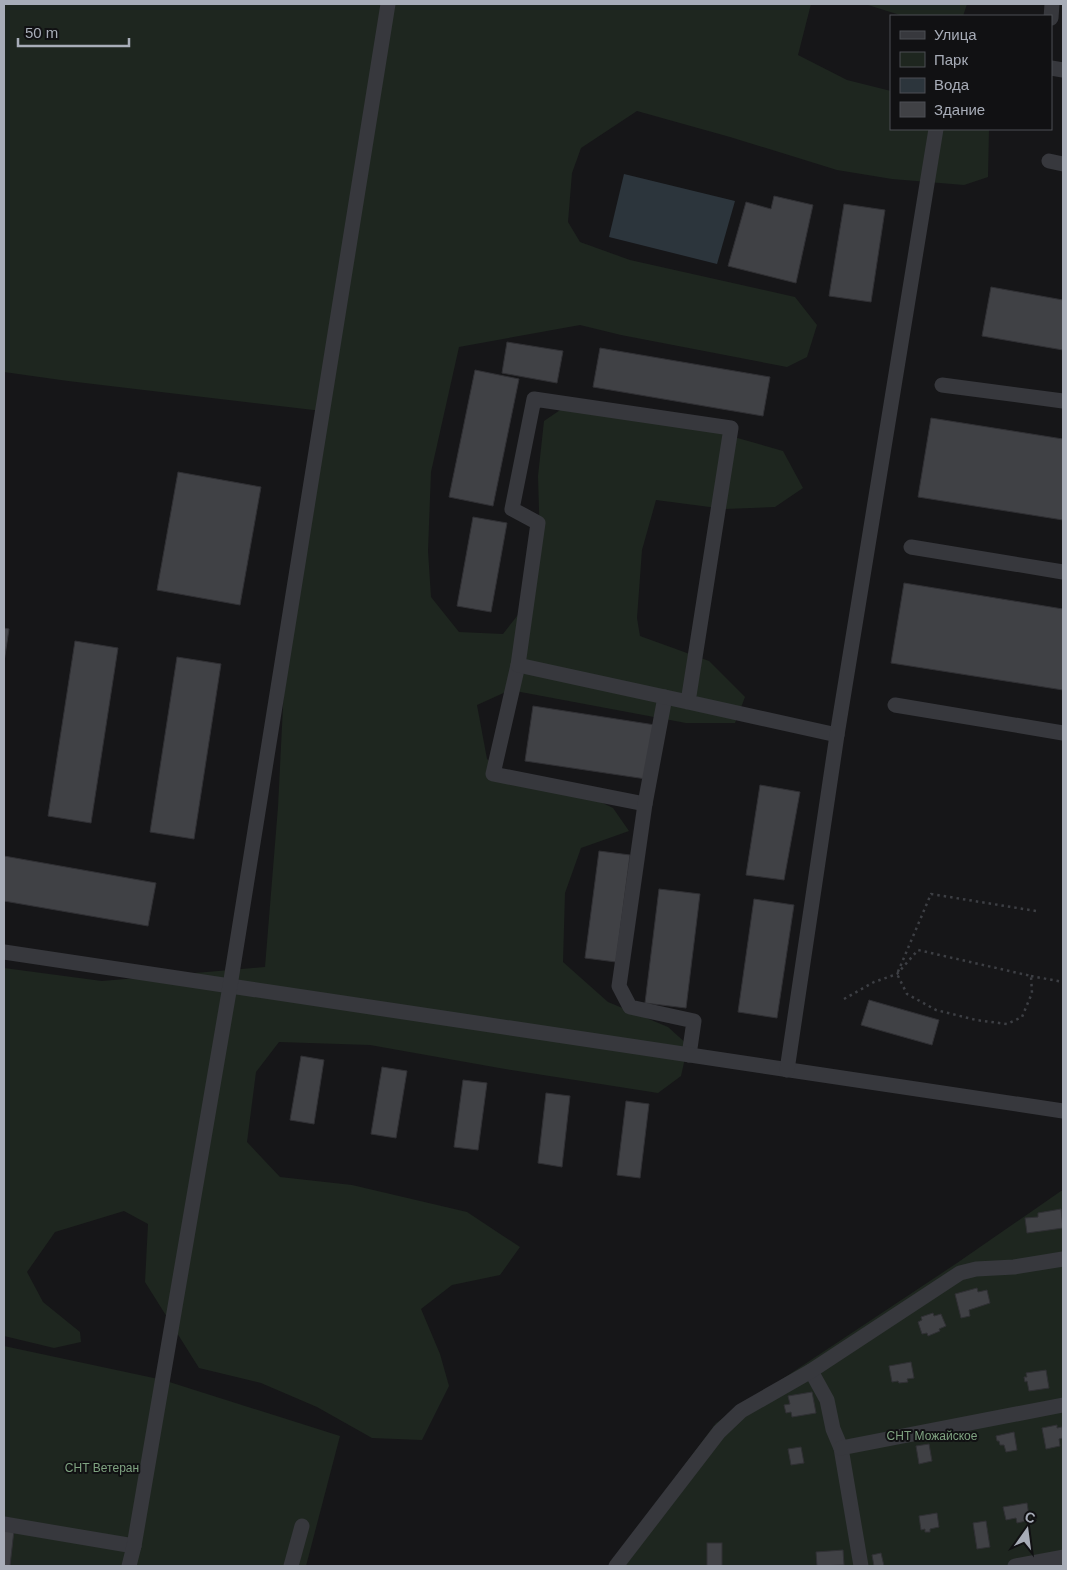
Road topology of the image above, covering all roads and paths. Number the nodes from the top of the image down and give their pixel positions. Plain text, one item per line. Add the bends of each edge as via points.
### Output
1 (388, 4) edge
2 (936, 130) edge
3 (942, 385) dead end
4 (1063, 401) edge
5 (912, 547) dead end
6 (1063, 572) edge
7 (518, 665) junction
8 (665, 697) junction
9 (688, 702) junction
10 (896, 705) dead end
11 (1063, 733) edge
12 (837, 735) junction
13 (644, 804) junction
14 (1036, 911) dead end
15 (4, 952) edge
16 (897, 974) junction
17 (1031, 976) junction
18 (1063, 982) edge
19 (230, 986) junction
20 (844, 999) dead end
21 (689, 1054) junction
22 (787, 1070) junction
23 (1063, 1111) edge
24 (1063, 1259) edge
25 (811, 1371) junction
26 (1063, 1404) edge
27 (841, 1448) junction
28 (4, 1524) edge
29 (302, 1526) dead end
30 (134, 1546) junction
31 (1063, 1557) edge
32 (128, 1566) edge
33 (291, 1566) edge
34 (616, 1566) edge
35 (861, 1566) edge
36 (1015, 1566) edge

1 - 19 street
2 - 12 street
3 - 4 street
5 - 6 street
7 - 8 street
7 - 9 street via 538,523 512,509 534,399 731,428
7 - 13 street via 493,774
8 - 9 street
8 - 13 street
9 - 12 street
10 - 11 street
12 - 22 street
13 - 21 street via 619,986 630,1007 694,1021
14 - 16 path via 931,894
15 - 19 street
16 - 17 path via 918,950
16 - 17 path via 907,994 936,1010 1007,1024 1022,1017 1032,993
16 - 20 path via 874,982
17 - 18 path
19 - 21 street
19 - 30 street
21 - 22 street
22 - 23 street
24 - 25 street via 960,1273
25 - 27 street via 827,1400
25 - 34 street via 741,1411 719,1432
26 - 27 street
27 - 35 street
28 - 30 street
29 - 33 street
30 - 32 street
31 - 36 street

